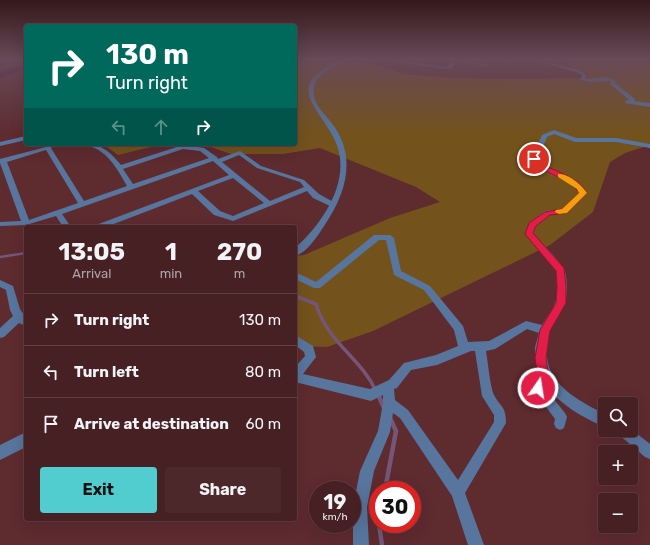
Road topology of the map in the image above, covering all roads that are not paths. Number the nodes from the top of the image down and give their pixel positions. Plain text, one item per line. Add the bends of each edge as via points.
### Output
1 (313, 84) edge
2 (612, 84) edge
3 (650, 106) edge
4 (24, 138) edge
5 (0, 144) edge
6 (49, 146) edge
7 (94, 146) edge
8 (187, 146) edge
9 (650, 146) edge
10 (216, 159) junction
11 (1, 161) edge
12 (120, 168) junction
13 (234, 175) junction
14 (131, 187) junction
15 (307, 188) junction
16 (192, 192) junction
17 (82, 204) junction
18 (269, 204) junction
19 (333, 204) junction
20 (58, 213) junction
21 (26, 223) junction
22 (0, 224) edge
23 (66, 225) edge
24 (104, 225) edge
25 (297, 252) edge
26 (297, 276) edge
27 (0, 283) edge
28 (22, 319) edge
29 (545, 330) junction
30 (0, 334) edge
31 (297, 340) edge
32 (480, 346) junction
33 (464, 349) junction
34 (543, 372) junction
35 (297, 374) edge
36 (297, 376) edge
37 (386, 387) junction
38 (388, 404) junction
39 (598, 418) edge
40 (560, 424) dead end
41 (631, 437) edge
42 (24, 440) edge
43 (650, 452) edge
44 (0, 453) edge
45 (458, 492) junction
46 (361, 545) edge
47 (476, 545) edge

1 - 19 street via 311,93 314,104 339,141 343,155 344,169
2 - 3 street via 634,100 627,102
4 - 5 street
6 - 11 street
6 - 17 street
7 - 12 street via 102,149
8 - 10 street via 202,149
8 - 12 street
9 - 29 street via 616,140 575,140 554,132 544,136 533,162 571,181 583,193 564,211 548,213 537,221 532,225 529,234 560,270 561,303
10 - 13 street
10 - 14 street
10 - 15 street via 240,153 259,167 302,181
11 - 21 street
12 - 14 street
13 - 16 street
13 - 18 street
14 - 17 street
15 - 18 street
15 - 19 street via 316,196
16 - 18 street via 217,212 233,219
16 - 24 street
17 - 20 street
19 - 25 street via 322,223
20 - 21 street
20 - 23 street
21 - 22 street
26 - 33 street via 317,286 377,237 390,238 397,273 427,288 459,329
27 - 28 street via 10,288
28 - 30 street
29 - 32 street via 526,325 491,346
29 - 34 street via 541,358
31 - 35 street via 308,348 311,357
32 - 33 street
32 - 45 street via 488,396 500,413 500,423
33 - 37 street via 437,360 408,366 393,384
34 - 39 street via 552,385 579,408
34 - 40 street via 538,388 561,417
36 - 37 street via 371,394
37 - 38 street
38 - 45 street via 404,414
38 - 46 street via 385,426 365,478 360,507
41 - 43 street
42 - 44 street
45 - 47 street

